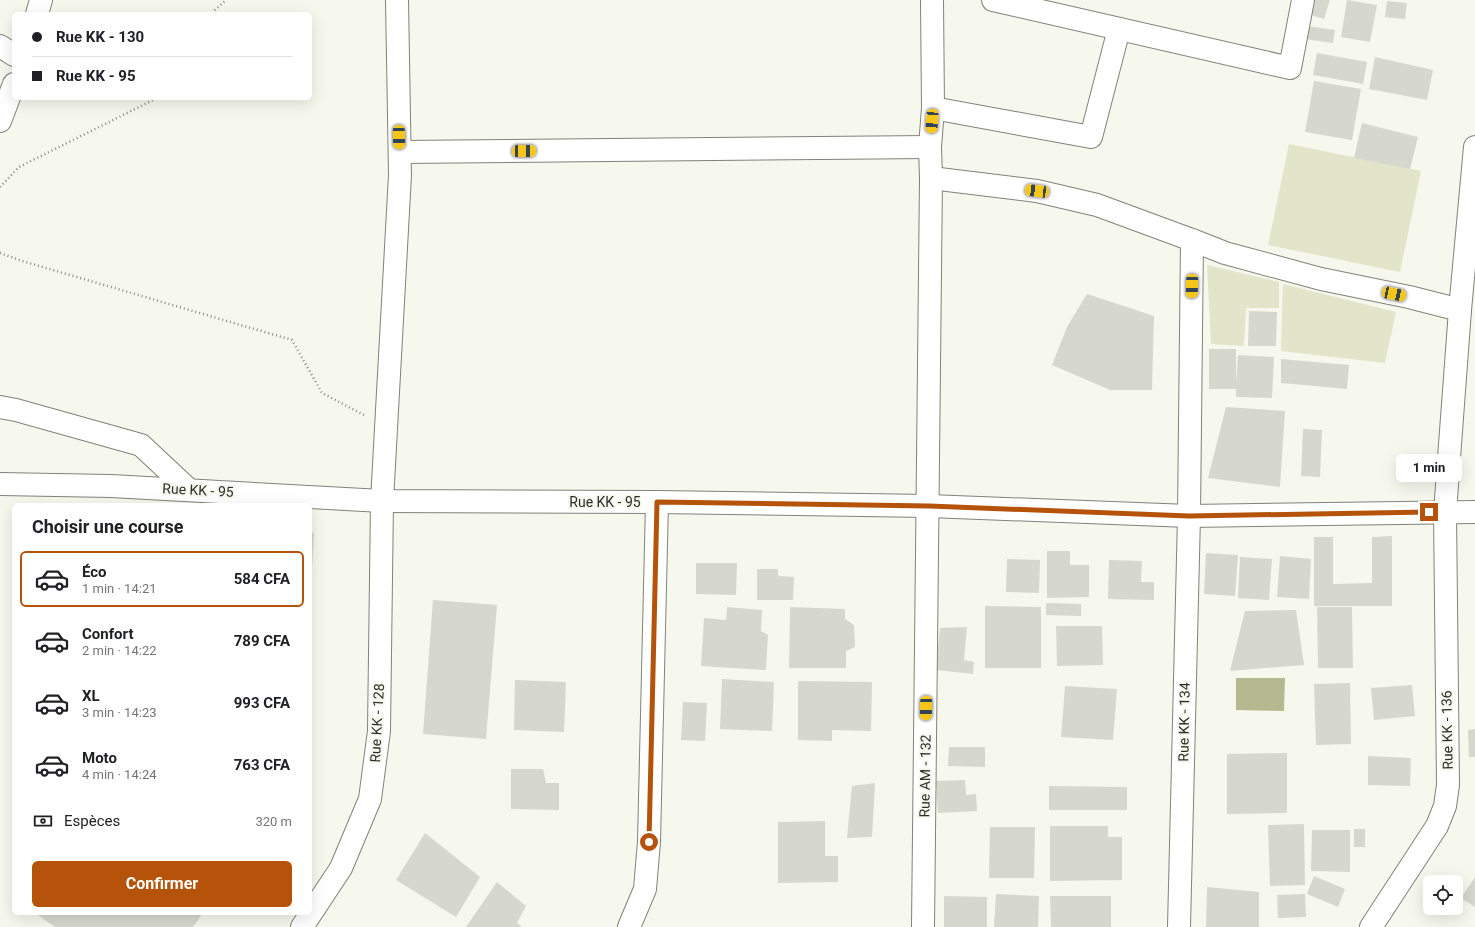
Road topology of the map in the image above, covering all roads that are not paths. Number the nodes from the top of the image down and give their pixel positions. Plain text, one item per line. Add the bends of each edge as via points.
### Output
1 (41, 0) edge
2 (397, 0) edge
3 (932, 0) edge
4 (993, 0) edge
5 (1303, 0) edge
6 (38, 12) edge
7 (1119, 29) junction
8 (0, 46) edge
9 (12, 54) edge
10 (12, 89) edge
11 (932, 108) junction
12 (0, 121) edge
13 (930, 147) junction
14 (1475, 147) edge
15 (400, 152) junction
16 (931, 178) junction
17 (1192, 240) junction
18 (1460, 310) junction
19 (0, 407) edge
20 (0, 484) edge
21 (189, 490) junction
22 (111, 495) edge
23 (382, 501) junction
24 (657, 502) junction
25 (929, 506) junction
26 (1445, 512) junction
27 (1475, 512) edge
28 (1189, 516) junction
29 (312, 912) edge
30 (310, 915) edge
31 (302, 927) edge
32 (629, 927) edge
33 (923, 927) edge
34 (1180, 927) edge
35 (1371, 927) edge

1 - 6 street
2 - 15 street, Rue KK - 128
3 - 11 street, Rue AM - 132
4 - 7 street
5 - 7 street via 1290,68
7 - 11 street via 1091,137
8 - 9 street
10 - 12 street
11 - 13 street, Rue AM - 132
13 - 15 street
13 - 16 street, Rue AM - 132
14 - 18 street, Rue KK - 136
15 - 23 street, Rue KK - 128
16 - 17 street via 1037,191 1097,205
16 - 25 street, Rue AM - 132
17 - 18 street via 1225,254 1274,267
17 - 28 street, Rue KK - 134
18 - 26 street, Rue KK - 136
19 - 21 street via 141,445
20 - 22 street, Rue KK - 95
21 - 22 street, Rue KK - 95
21 - 23 street, Rue KK - 95
23 - 24 street, Rue KK - 95
23 - 29 street, Rue KK - 128 via 379,731 370,799 341,868
24 - 25 street, Rue KK - 95
24 - 32 street via 649,842 645,889
25 - 28 street, Rue KK - 95
25 - 33 street, Rue AM - 132
26 - 27 street, Rue KK - 95
26 - 28 street, Rue KK - 95
26 - 35 street, Rue KK - 136 via 1448,785 1445,806 1437,826
28 - 34 street, Rue KK - 134
30 - 31 street, Rue KK - 128

